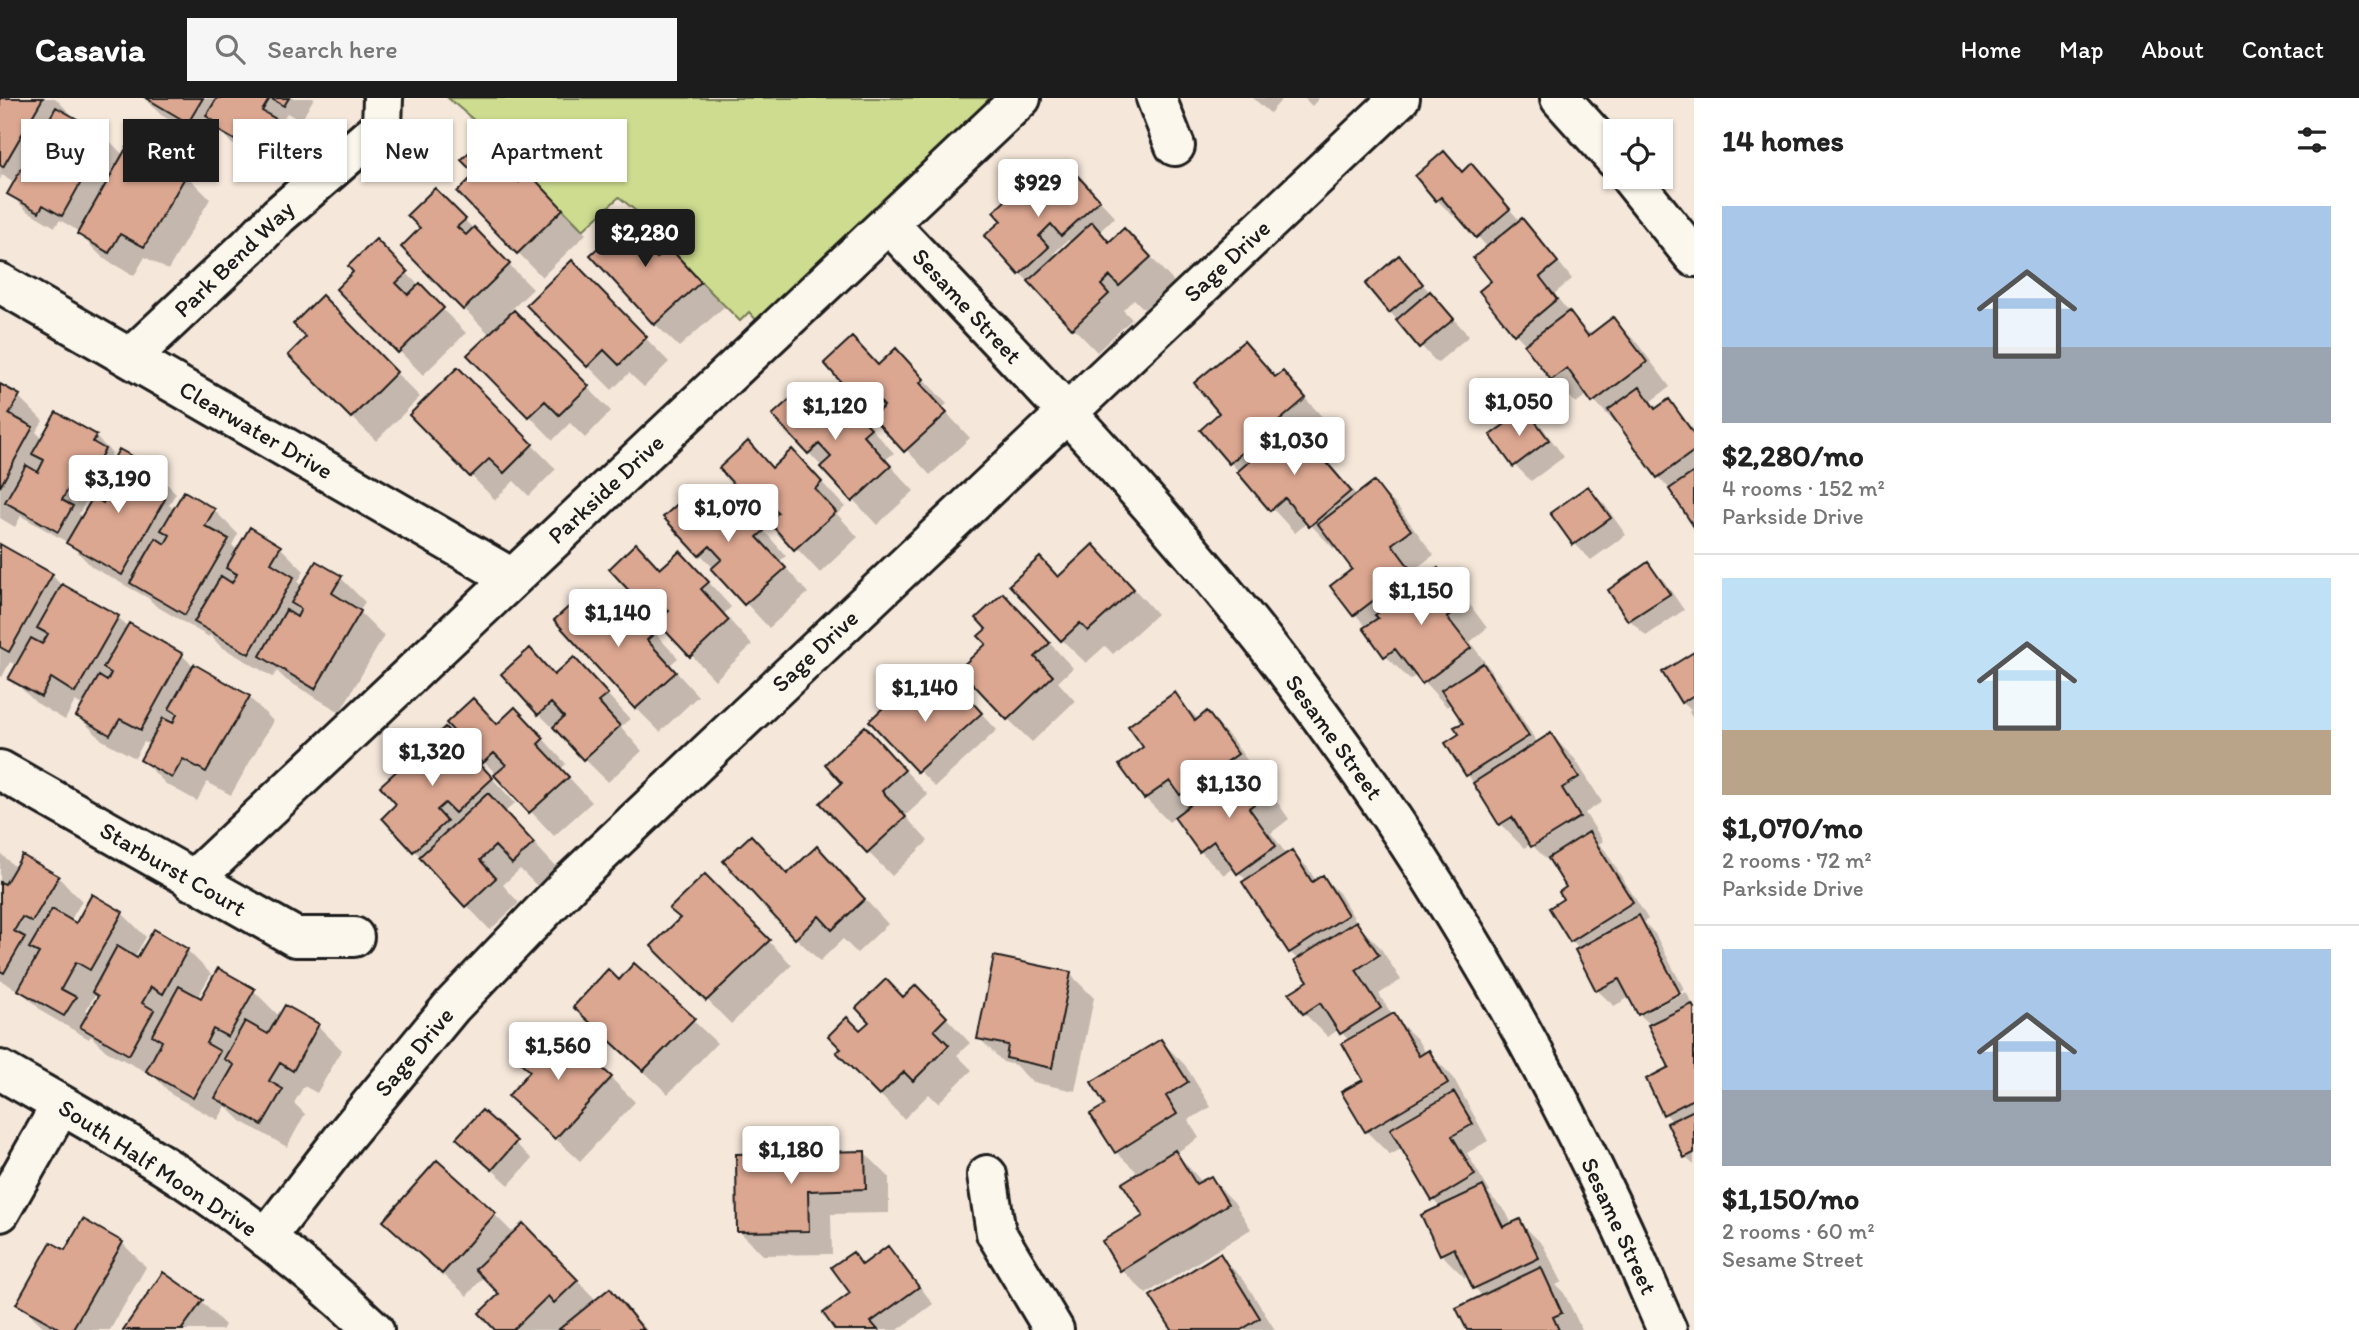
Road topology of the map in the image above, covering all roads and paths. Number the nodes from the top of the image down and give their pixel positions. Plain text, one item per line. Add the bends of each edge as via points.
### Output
1 (383, 98) edge
2 (1021, 98) edge
3 (1156, 98) edge
4 (1399, 98) edge
5 (1560, 98) edge
6 (1175, 146) dead end
7 (1603, 146) edge
8 (1640, 189) edge
9 (888, 223) junction
10 (1694, 257) edge
11 (0, 283) edge
12 (130, 358) junction
13 (1068, 412) junction
14 (512, 578) junction
15 (0, 770) edge
16 (192, 881) junction
17 (354, 937) dead end
18 (0, 1070) edge
19 (61, 1105) junction
20 (987, 1175) dead end
21 (0, 1212) edge
22 (266, 1238) junction
23 (374, 1330) edge
24 (1054, 1330) edge
25 (1667, 1330) edge

1 - 12 street, Park Bend Way via 382,126 278,216
2 - 9 street, Parkside Drive
3 - 6 street
4 - 13 street, Sage Drive
5 - 7 street
8 - 10 street
9 - 13 street, Sesame Street
9 - 14 street, Parkside Drive
11 - 12 street, Clearwater Drive
12 - 14 street, Clearwater Drive
13 - 22 street, Sage Drive via 570,883 452,1006
13 - 25 street, Sesame Street via 1175,531 1277,658 1372,789 1460,925 1540,1066 1614,1210
14 - 16 street, Parkside Drive
15 - 16 street, Starburst Court
16 - 17 street, Starburst Court via 295,937
18 - 19 street, South Half Moon Drive
19 - 21 street
19 - 22 street, South Half Moon Drive via 182,1177
20 - 24 street via 996,1233
22 - 23 street, South Half Moon Drive

